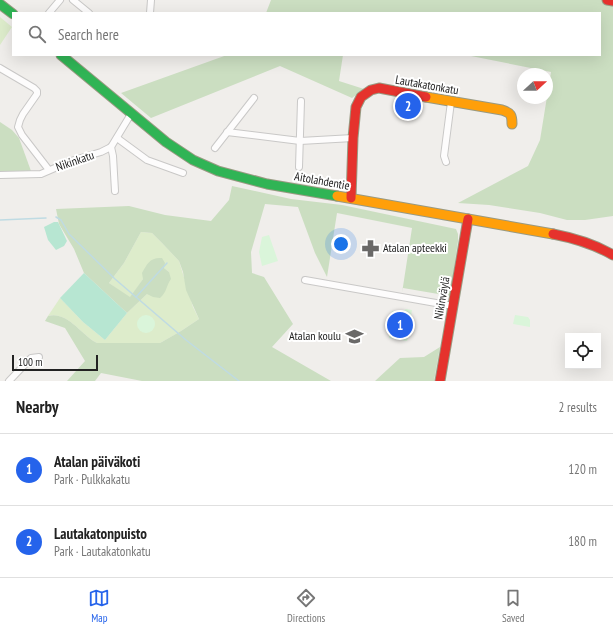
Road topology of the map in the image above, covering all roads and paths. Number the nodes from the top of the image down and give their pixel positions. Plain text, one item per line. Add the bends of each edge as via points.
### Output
1 (60, 0) edge
2 (73, 0) edge
3 (151, 0) edge
4 (607, 0) edge
5 (613, 1) edge
6 (0, 4) edge
7 (50, 12) edge
8 (89, 12) edge
9 (150, 12) edge
10 (12, 13) edge
11 (62, 56) edge
12 (0, 68) edge
13 (254, 98) dead end
14 (301, 101) dead end
15 (451, 102) junction
16 (131, 114) junction
17 (512, 124) dead end
18 (227, 132) junction
19 (117, 138) junction
20 (353, 138) junction
21 (300, 141) junction
22 (111, 147) junction
23 (215, 148) dead end
24 (446, 162) dead end
25 (299, 167) dead end
26 (49, 170) junction
27 (183, 173) dead end
28 (0, 175) edge
29 (115, 191) dead end
30 (351, 198) junction
31 (468, 219) junction
32 (613, 255) edge
33 (305, 280) dead end
34 (453, 306) junction
35 (40, 357) dead end
36 (9, 381) edge
37 (440, 381) edge

1 - 7 street
2 - 8 street
3 - 9 street
4 - 5 main road
6 - 10 main road
11 - 16 main road, Aitolahdentie
12 - 26 street via 37,91 18,127
13 - 18 street
14 - 21 street
15 - 17 main road, Lautakatonkatu via 507,111 512,116
15 - 20 main road, Lautakatonkatu via 374,88 357,102
15 - 24 street via 444,156
16 - 19 street
16 - 30 main road, Aitolahdentie via 182,154 218,170 267,184
18 - 21 street
18 - 23 street
19 - 22 street
19 - 27 street via 147,160
20 - 21 street
20 - 30 main road, Lautakatonkatu
21 - 25 street
22 - 26 street, Nikinkatu
22 - 29 street
26 - 28 street, Nikinkatu via 41,174
30 - 31 main road, Aitolahdentie
31 - 32 main road, Aitolahdentie via 564,236 597,246
31 - 34 main road, Nikinväylä
33 - 34 street
34 - 37 main road, Nikinväylä
35 - 36 street via 31,358

